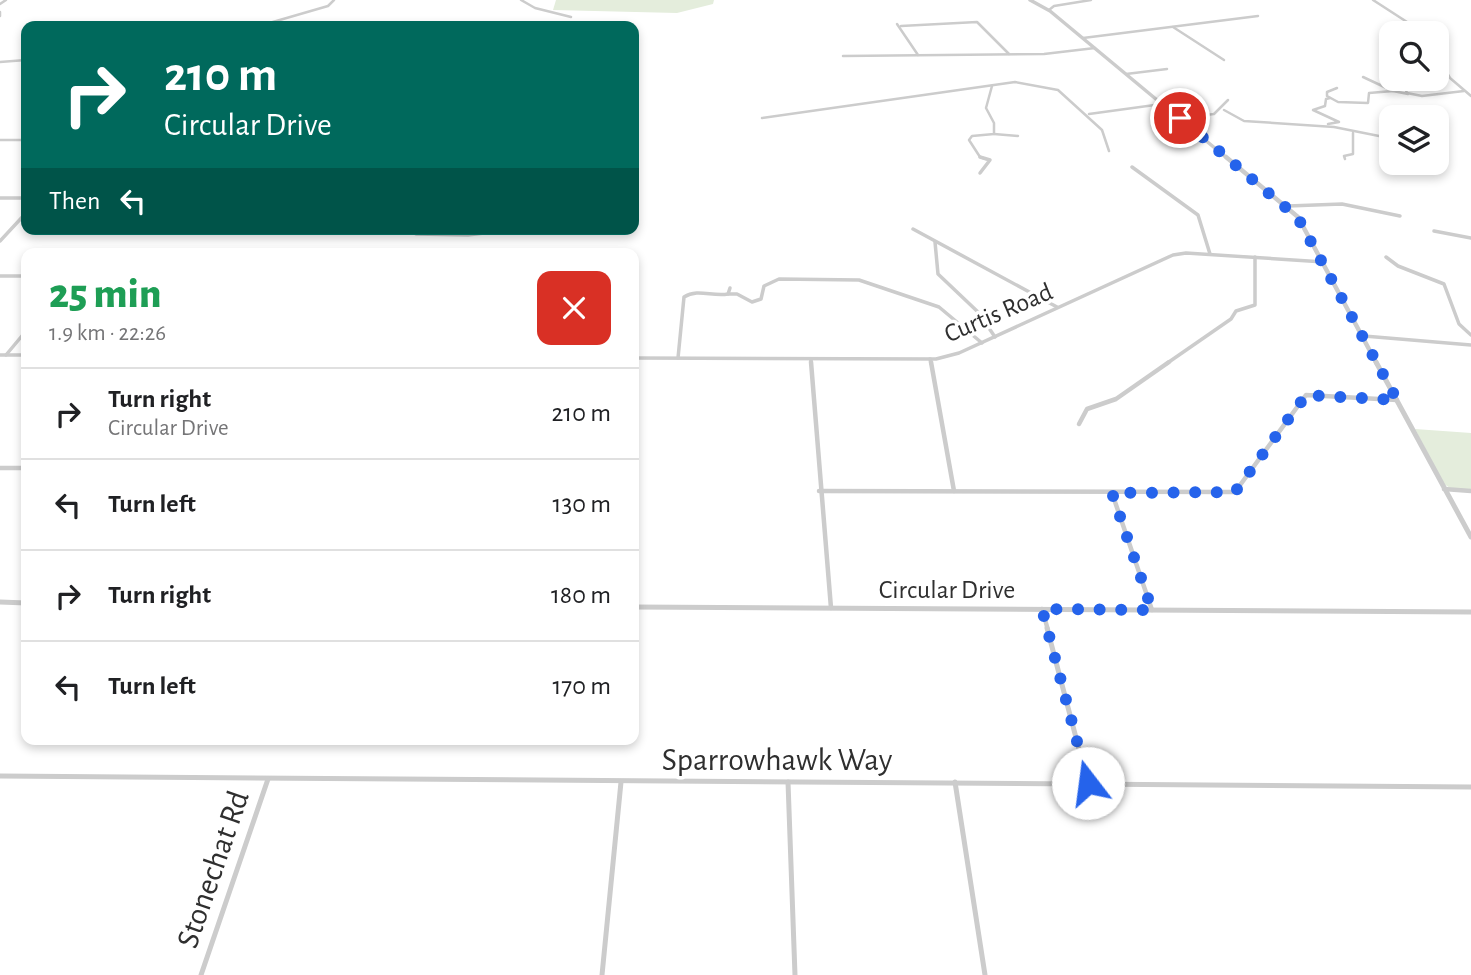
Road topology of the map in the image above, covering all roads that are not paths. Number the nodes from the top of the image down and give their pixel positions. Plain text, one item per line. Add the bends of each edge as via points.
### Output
1 (6, 0) edge
2 (334, 0) edge
3 (521, 0) edge
4 (1030, 0) edge
5 (1091, 0) edge
6 (1373, 0) edge
7 (0, 4) edge
8 (1049, 10) junction
9 (1258, 16) dead end
10 (571, 17) dead end
11 (276, 21) edge
12 (1405, 21) edge
13 (1172, 27) junction
14 (1083, 38) junction
15 (1095, 48) junction
16 (1009, 54) junction
17 (843, 56) dead end
18 (919, 56) junction
19 (21, 60) edge
20 (1224, 60) dead end
21 (0, 62) edge
22 (1167, 69) dead end
23 (1126, 74) junction
24 (1449, 76) edge
25 (1363, 77) dead end
26 (1379, 84) edge
27 (992, 86) junction
28 (1337, 88) dead end
29 (1379, 90) edge
30 (1393, 91) edge
31 (1409, 91) edge
32 (1464, 91) junction
33 (1411, 94) junction
34 (1471, 96) edge
35 (1331, 98) junction
36 (1228, 100) dead end
37 (1162, 104) junction
38 (1224, 110) junction
39 (1088, 114) junction
40 (762, 118) dead end
41 (1180, 118) junction
42 (1317, 125) junction
43 (1353, 133) junction
44 (994, 134) junction
45 (1018, 136) dead end
46 (1379, 137) edge
47 (0, 140) edge
48 (21, 140) edge
49 (1110, 151) dead end
50 (1345, 159) dead end
51 (1132, 167) dead end
52 (980, 173) dead end
53 (0, 198) edge
54 (21, 198) edge
55 (1288, 206) junction
56 (1400, 216) dead end
57 (21, 218) edge
58 (913, 229) dead end
59 (1433, 230) dead end
60 (1471, 238) edge
61 (0, 240) edge
62 (934, 241) junction
63 (1210, 254) junction
64 (1255, 257) junction
65 (1386, 257) dead end
66 (1324, 262) junction
67 (0, 276) edge
68 (21, 276) edge
69 (730, 288) dead end
70 (729, 294) junction
71 (1058, 308) junction
72 (1471, 335) edge
73 (21, 337) edge
74 (996, 337) junction
75 (1364, 337) junction
76 (982, 343) junction
77 (1471, 345) edge
78 (0, 355) edge
79 (6, 355) junction
80 (21, 355) edge
81 (639, 358) edge
82 (678, 358) junction
83 (811, 359) junction
84 (930, 359) junction
85 (1397, 400) junction
86 (1079, 424) dead end
87 (0, 468) edge
88 (21, 468) edge
89 (1443, 489) junction
90 (819, 491) junction
91 (954, 491) junction
92 (1471, 491) edge
93 (1112, 493) junction
94 (1471, 537) edge
95 (0, 602) edge
96 (21, 603) edge
97 (639, 607) edge
98 (831, 608) junction
99 (1042, 609) junction
100 (1152, 610) junction
101 (1471, 612) edge
102 (0, 776) edge
103 (268, 779) junction
104 (621, 782) junction
105 (788, 782) junction
106 (955, 782) junction
107 (1088, 783) junction
108 (1471, 786) edge
109 (201, 975) edge
110 (602, 975) edge
111 (795, 975) edge
112 (985, 975) edge

1 - 7 street
2 - 11 street via 328,6
3 - 10 street
4 - 8 street
5 - 8 street
6 - 12 street
8 - 14 street
9 - 13 street
13 - 14 street
13 - 20 street
14 - 15 street
15 - 16 street
15 - 23 street
16 - 18 street
16 - 18 street via 997,37 977,22 899,25
17 - 18 street
19 - 21 street
22 - 23 street
23 - 37 street
24 - 32 street
25 - 26 street
27 - 39 street via 1014,82 1058,90
27 - 40 street
27 - 44 street via 986,108
28 - 35 street via 1327,92
29 - 35 street via 1369,93 1370,102 1366,103
30 - 33 street
31 - 33 street
32 - 33 street
32 - 34 street
35 - 42 street via 1313,110 1335,117 1339,124
36 - 38 street
37 - 39 street
37 - 41 street
38 - 41 street
38 - 42 street via 1244,121
39 - 49 street via 1102,130
41 - 55 street
42 - 43 street
43 - 46 street
43 - 50 street via 1353,154
44 - 45 street
44 - 52 street via 969,140 981,157 990,160
47 - 48 street
51 - 63 street via 1198,215
53 - 54 street
55 - 56 street via 1342,204
55 - 66 street
57 - 61 street
58 - 62 street
59 - 60 street
62 - 71 street
62 - 74 street via 938,274 959,291
63 - 64 street, Curtis Road
63 - 71 street, Curtis Road via 1172,255
64 - 66 street, Curtis Road
64 - 86 street via 1255,305 1236,311 1116,399 1087,409
65 - 72 street via 1444,284 1459,324
66 - 75 street
67 - 68 street
69 - 70 street
70 - 76 street via 752,302 761,299 764,286 779,279 859,280 939,307
70 - 82 street via 685,295
71 - 74 street, Curtis Road
73 - 79 street
74 - 76 street, Curtis Road
75 - 77 street
75 - 85 street
76 - 84 street, Curtis Road via 960,354
78 - 79 street
79 - 80 street
81 - 82 street, Curtis Road
82 - 83 street, Curtis Road
83 - 84 street, Curtis Road
83 - 90 street
84 - 91 street
85 - 89 street
85 - 93 street via 1306,395 1235,492
87 - 88 street
89 - 92 street
89 - 94 street
90 - 91 street
90 - 98 street
91 - 93 street
93 - 100 street
95 - 96 street
97 - 98 street, Circular Drive
98 - 99 street, Circular Drive
99 - 100 street, Circular Drive
99 - 107 street
100 - 101 street, Circular Drive
102 - 103 street, Sparrowhawk Way
103 - 104 street, Sparrowhawk Way
103 - 109 street, Stonechat Rd
104 - 105 street, Sparrowhawk Way
104 - 110 street
105 - 106 street, Sparrowhawk Way
105 - 111 street
106 - 107 street, Sparrowhawk Way
106 - 112 street
107 - 108 street, Sparrowhawk Way

